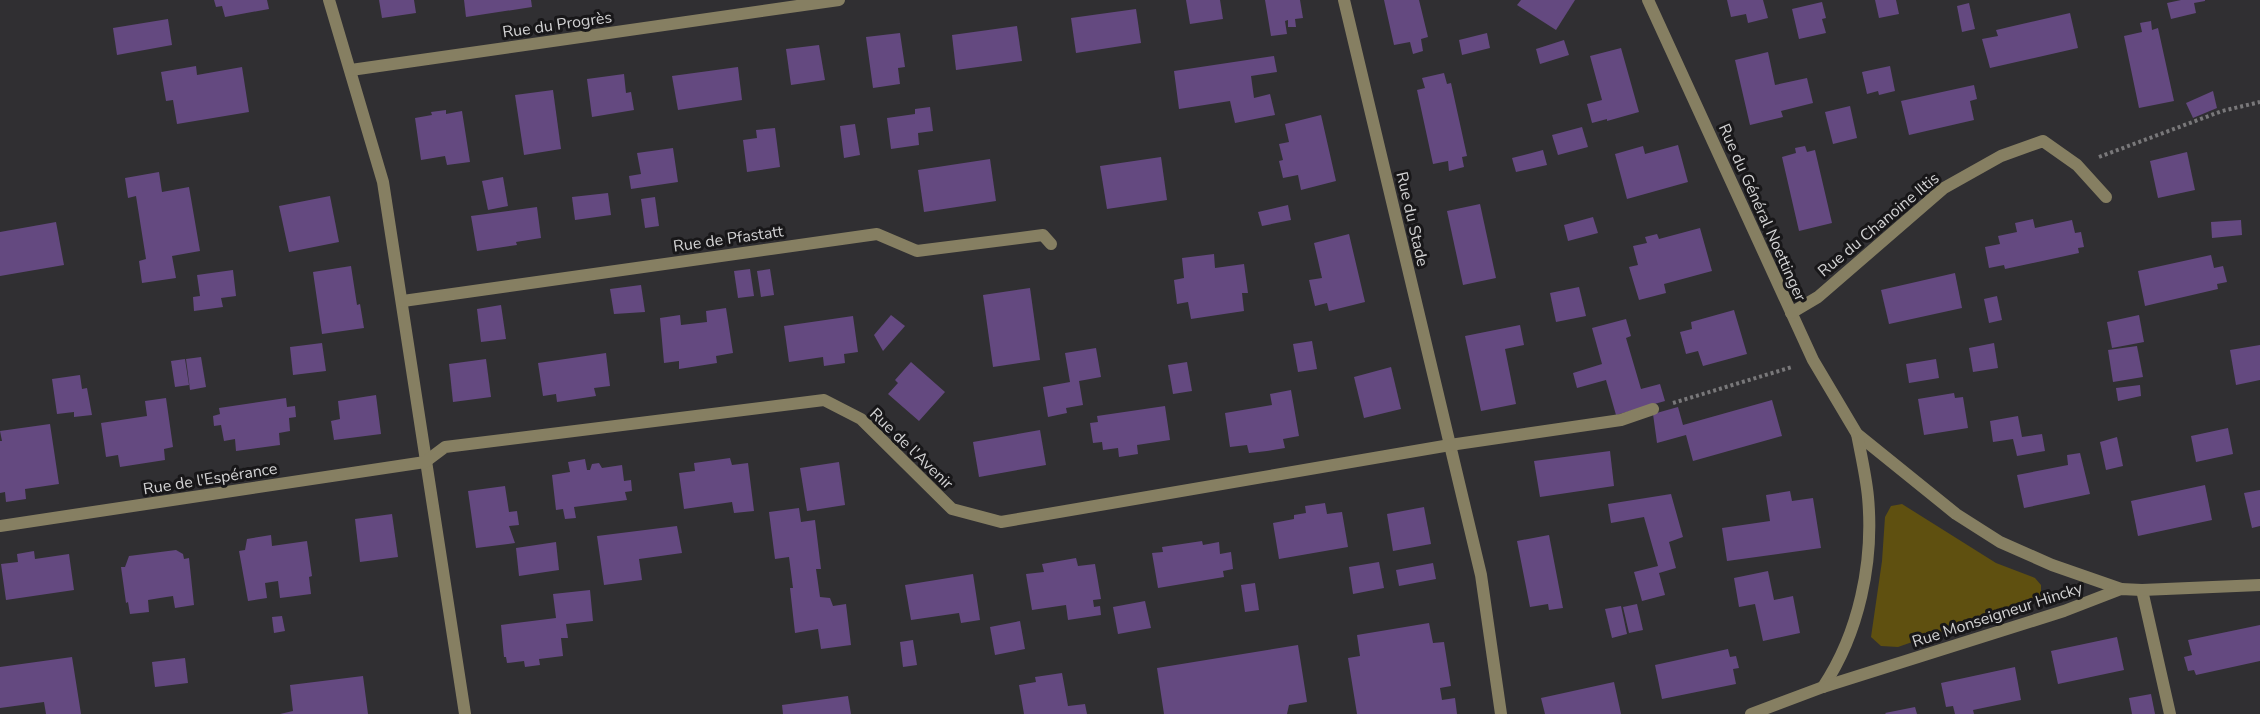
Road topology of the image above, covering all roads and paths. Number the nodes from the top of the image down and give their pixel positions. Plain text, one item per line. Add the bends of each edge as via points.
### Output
1 (330, 0) edge
2 (839, 0) edge
3 (1344, 0) edge
4 (1651, 2) edge
5 (351, 70) junction
6 (2260, 102) edge
7 (2076, 165) junction
8 (2106, 197) dead end
9 (1051, 244) dead end
10 (403, 301) junction
11 (1791, 313) junction
12 (1813, 360) junction
13 (1653, 409) joint
14 (1857, 434) junction
15 (1450, 445) junction
16 (425, 462) junction
17 (0, 526) edge
18 (2260, 585) edge
19 (2121, 589) junction
20 (2142, 590) junction
21 (1823, 687) junction
22 (465, 714) edge
23 (1501, 714) edge
24 (1751, 714) edge
25 (2170, 714) edge

1 - 5 street
2 - 5 street, Rue du Progrès
3 - 15 street, Rue du Stade
4 - 11 street, Rue du Général Noettinger
5 - 10 street via 383,182
6 - 7 path via 2222,111
7 - 8 street, Rue du Chanoine Iltis
7 - 11 street, Rue du Chanoine Iltis via 2043,141 2001,156 1944,188 1818,297
9 - 10 street, Rue de Pfastatt via 1043,235 917,251 877,234
10 - 16 street
11 - 12 street, Rue du Général Noettinger
12 - 13 path
12 - 14 street, Rue du Général Noettinger
13 - 15 street via 1621,420
14 - 19 street, Rue du Général Noettinger via 1956,514 2000,542 2052,566
14 - 21 street, Rue du Général Noettinger via 1868,496 1867,571 1837,667
15 - 16 street, Rue de l'Avenir via 1001,522 952,509 861,419 824,400 446,447
15 - 23 street, Rue du Stade via 1481,575
16 - 17 street, Rue de l'Espérance
16 - 22 street
18 - 20 street, Rue Monseigneur Hincky
19 - 20 street, Rue Monseigneur Hincky
19 - 21 street, Rue Monseigneur Hincky via 2064,611
20 - 25 street
21 - 24 street, Rue Monseigneur Hincky

